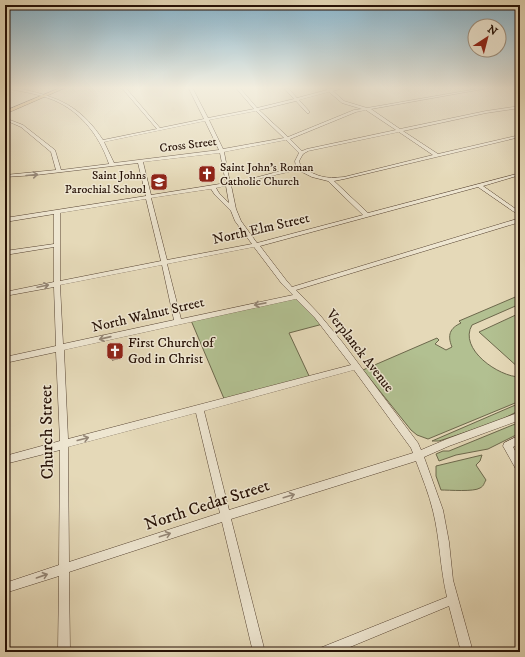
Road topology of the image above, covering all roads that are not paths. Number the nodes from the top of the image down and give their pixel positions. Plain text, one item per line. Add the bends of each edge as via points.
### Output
1 (81, 118) edge
2 (149, 118) edge
3 (213, 118) edge
4 (265, 118) edge
5 (337, 118) edge
6 (380, 118) edge
7 (463, 118) edge
8 (5, 119) edge
9 (206, 119) junction
10 (159, 129) junction
11 (398, 130) junction
12 (520, 136) edge
13 (289, 138) junction
14 (103, 141) junction
15 (222, 151) junction
16 (301, 153) junction
17 (437, 156) junction
18 (140, 161) junction
19 (112, 165) junction
20 (299, 168) junction
21 (59, 171) junction
22 (520, 174) edge
23 (5, 176) edge
24 (330, 180) junction
25 (229, 184) junction
26 (479, 185) junction
27 (213, 187) junction
28 (148, 197) junction
29 (57, 212) junction
30 (235, 212) junction
31 (520, 214) edge
32 (367, 215) junction
33 (5, 220) edge
34 (520, 220) edge
35 (57, 245) junction
36 (256, 245) junction
37 (5, 253) edge
38 (165, 262) junction
39 (57, 283) junction
40 (292, 289) junction
41 (5, 294) edge
42 (298, 296) junction
43 (178, 321) junction
44 (61, 347) junction
45 (5, 360) edge
46 (355, 367) junction
47 (200, 408) junction
48 (520, 416) edge
49 (520, 439) edge
50 (64, 444) junction
51 (418, 455) junction
52 (5, 460) edge
53 (520, 468) edge
54 (225, 516) junction
55 (63, 569) junction
56 (5, 588) edge
57 (452, 600) junction
58 (64, 652) edge
59 (259, 652) edge
60 (324, 652) edge
61 (467, 652) edge

1 - 14 street
2 - 10 street
3 - 9 street
4 - 13 street
5 - 13 street, Cross Street
6 - 11 street
7 - 11 street
8 - 21 street via 22,126 53,151
9 - 10 street
9 - 15 street, Verplanck Avenue
10 - 14 street
11 - 16 street
11 - 17 street
12 - 17 street
13 - 15 street, Cross Street
13 - 16 street
14 - 19 street
15 - 18 street, Cross Street
15 - 25 street, Verplanck Avenue
16 - 20 street via 297,161
17 - 24 street
18 - 19 street, Cross Street
18 - 28 street
19 - 21 street, Cross Street
20 - 24 street via 314,176
20 - 25 street
23 -> 21 street, Cross Street
22 - 26 street, North Elm Street
24 - 32 street
25 - 27 street
25 - 30 street, Verplanck Avenue
26 - 31 street
26 - 32 street, North Elm Street
27 - 28 street
27 - 30 street
28 - 29 street
28 - 38 street
29 - 33 street
29 - 35 street, Church Street
30 - 36 street, Verplanck Avenue via 238,221
32 - 36 street, North Elm Street
34 - 40 street
35 - 37 street
35 - 39 street, Church Street
36 - 38 street, North Elm Street
36 - 40 street, Verplanck Avenue
38 - 39 street, North Elm Street
38 - 43 street
41 -> 39 street, North Elm Street
39 - 44 street, Church Street
40 - 42 street, Verplanck Avenue
42 -> 43 street, North Walnut Street
42 - 46 street, Verplanck Avenue via 340,345
43 -> 44 street, North Walnut Street
44 - 45 street, North Walnut Street
44 - 50 street, Church Street
46 - 47 street
46 - 51 street, Verplanck Avenue via 415,446
50 -> 47 street
47 - 54 street
48 - 51 street, North Cedar Street via 500,426
49 - 53 street via 507,446
50 - 52 street
50 - 55 street, Church Street
54 -> 51 street, North Cedar Street via 406,462
51 - 57 street, Verplanck Avenue via 438,510
55 -> 54 street, North Cedar Street
54 - 59 street
56 -> 55 street, North Cedar Street
55 - 58 street, Church Street
57 - 60 street
57 - 61 street, Verplanck Avenue

